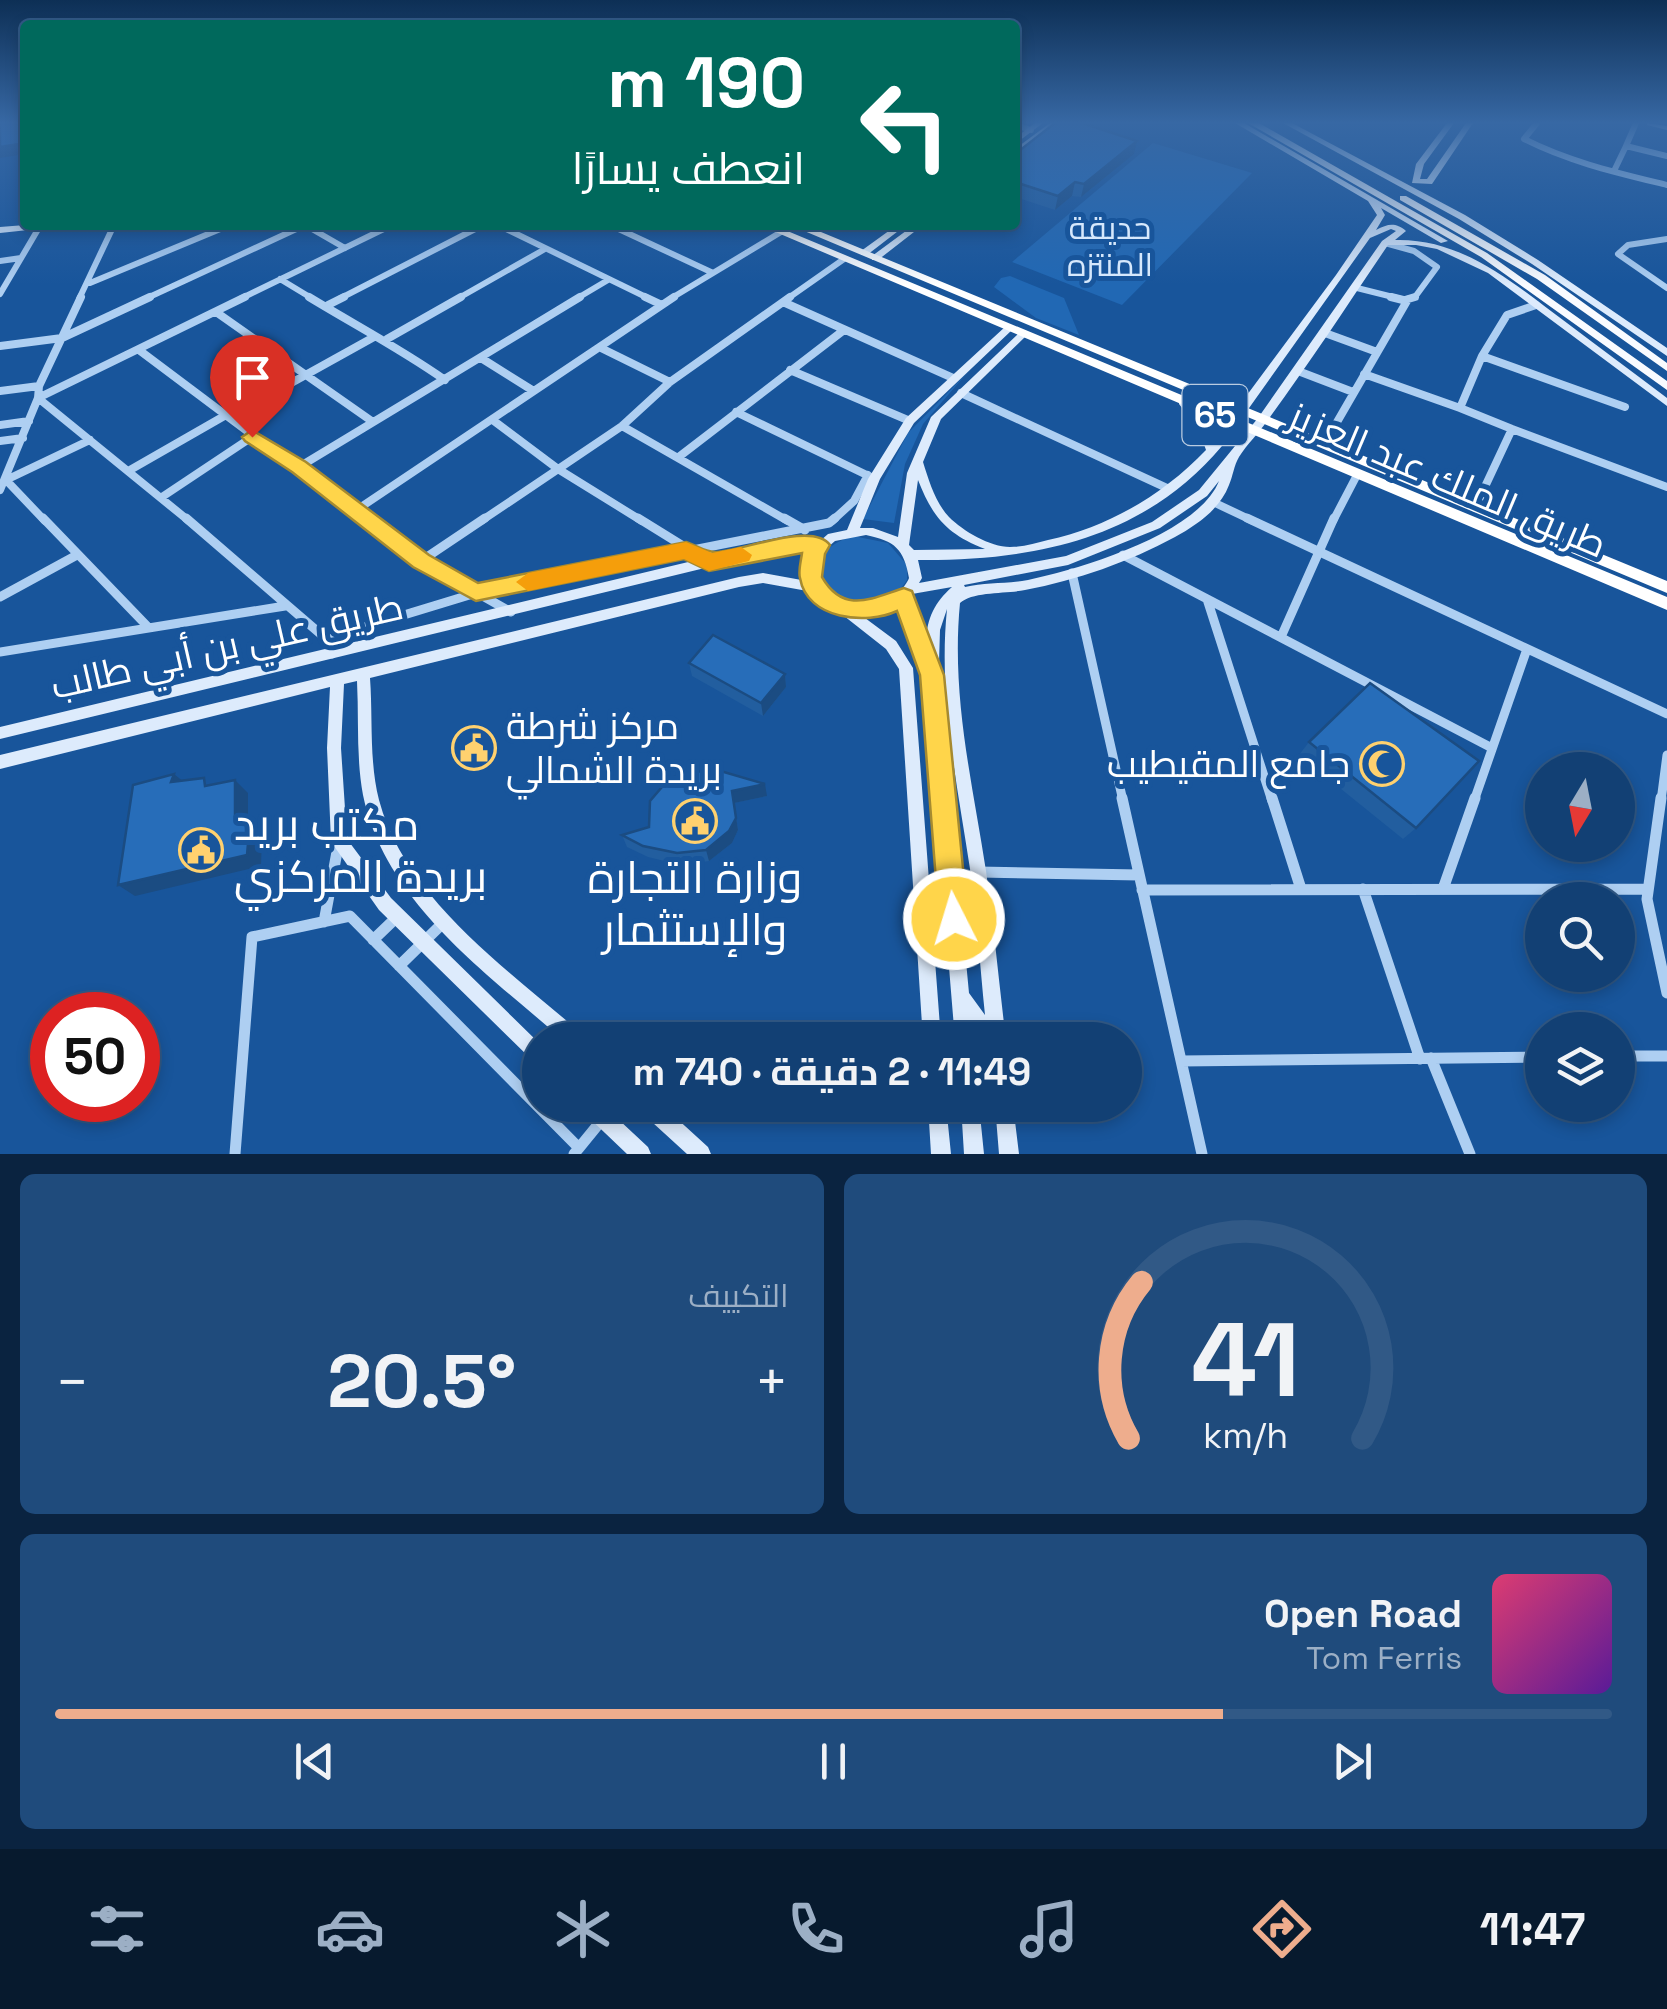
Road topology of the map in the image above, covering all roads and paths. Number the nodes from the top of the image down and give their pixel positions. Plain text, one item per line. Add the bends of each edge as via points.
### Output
1 (1333, 177) edge
2 (1346, 177) edge
3 (1366, 177) edge
4 (1386, 177) edge
5 (1437, 177) edge
6 (1635, 177) edge
7 (1667, 186) edge
8 (1370, 198) junction
9 (1462, 217) junction
10 (41, 230) edge
11 (112, 230) edge
12 (294, 230) edge
13 (313, 230) edge
14 (382, 230) edge
15 (473, 230) edge
16 (508, 230) edge
17 (621, 230) edge
18 (786, 230) edge
19 (790, 230) edge
20 (791, 230) edge
21 (897, 230) edge
22 (910, 230) edge
23 (217, 231) edge
24 (1365, 239) junction
25 (1667, 239) edge
26 (1385, 243) junction
27 (344, 248) junction
28 (544, 249) junction
29 (869, 256) junction
30 (21, 258) junction
31 (844, 259) junction
32 (0, 261) edge
33 (1490, 271) junction
34 (711, 272) junction
35 (280, 279) junction
36 (608, 280) junction
37 (90, 283) junction
38 (1357, 288) junction
39 (1667, 288) edge
40 (0, 294) edge
41 (1405, 300) junction
42 (783, 302) junction
43 (1536, 304) junction
44 (662, 305) junction
45 (328, 306) junction
46 (216, 312) junction
47 (1009, 328) junction
48 (844, 330) junction
49 (1325, 332) junction
50 (1023, 334) junction
51 (374, 337) junction
52 (62, 338) junction
53 (386, 339) junction
54 (0, 346) edge
55 (600, 348) junction
56 (139, 350) junction
57 (1377, 352) junction
58 (1667, 353) edge
59 (1482, 356) junction
60 (481, 358) junction
61 (1667, 368) edge
62 (790, 370) junction
63 (1298, 371) junction
64 (307, 373) junction
65 (1364, 374) junction
66 (953, 378) junction
67 (446, 380) junction
68 (670, 382) junction
69 (39, 386) junction
70 (1667, 386) edge
71 (532, 390) junction
72 (0, 391) edge
73 (961, 392) junction
74 (1352, 392) junction
75 (38, 398) junction
76 (1667, 399) edge
77 (1183, 402) junction
78 (1625, 407) dead end
79 (1460, 408) junction
80 (736, 412) junction
81 (228, 416) junction
82 (1235, 416) junction
83 (29, 421) junction
84 (494, 421) junction
85 (910, 421) junction
86 (374, 422) junction
87 (0, 425) edge
88 (1257, 425) junction
89 (622, 426) junction
90 (1512, 429) junction
91 (252, 437) junction
92 (23, 438) junction
93 (90, 440) junction
94 (0, 441) edge
95 (1211, 450) junction
96 (1346, 455) junction
97 (680, 456) junction
98 (1232, 456) junction
99 (917, 460) junction
100 (299, 467) junction
101 (558, 469) junction
102 (130, 470) junction
103 (1358, 475) junction
104 (871, 477) junction
105 (6, 480) junction
106 (1667, 487) edge
107 (1169, 489) junction
108 (0, 490) edge
109 (162, 497) junction
110 (1213, 502) junction
111 (1474, 508) junction
112 (355, 511) junction
113 (1190, 520) junction
114 (1156, 525) junction
115 (804, 530) junction
116 (852, 532) junction
117 (819, 545) junction
118 (686, 550) junction
119 (907, 550) junction
120 (1318, 551) junction
121 (1014, 554) junction
122 (77, 555) junction
123 (1123, 555) junction
124 (421, 561) junction
125 (709, 562) junction
126 (1070, 567) junction
127 (990, 577) junction
128 (1667, 586) edge
129 (816, 588) junction
130 (476, 592) junction
131 (907, 593) junction
132 (0, 598) edge
133 (1207, 599) junction
134 (1667, 604) edge
135 (285, 606) junction
136 (843, 608) junction
137 (511, 612) junction
138 (149, 628) junction
139 (1280, 637) junction
140 (326, 639) junction
141 (1526, 649) junction
142 (0, 652) edge
143 (332, 654) junction
144 (363, 674) junction
145 (932, 675) junction
146 (337, 680) junction
147 (1667, 714) edge
148 (0, 733) edge
149 (1492, 748) junction
150 (1667, 755) edge
151 (0, 762) edge
152 (339, 841) junction
153 (978, 872) junction
154 (1139, 874) junction
155 (1648, 888) junction
156 (1301, 889) junction
157 (1362, 889) junction
158 (1443, 889) junction
159 (1142, 890) junction
160 (398, 916) junction
161 (445, 921) junction
162 (324, 922) junction
163 (373, 940) junction
164 (423, 942) junction
165 (399, 966) junction
166 (1667, 993) edge
167 (960, 996) junction
168 (556, 1022) edge
169 (931, 1022) edge
170 (962, 1022) edge
171 (981, 1022) edge
172 (994, 1022) edge
173 (522, 1038) edge
174 (1635, 1056) edge
175 (1667, 1056) edge
176 (1525, 1057) edge
177 (1426, 1058) junction
178 (1181, 1061) junction
179 (595, 1122) edge
180 (614, 1122) edge
181 (666, 1122) edge
182 (938, 1122) edge
183 (971, 1122) edge
184 (1006, 1122) edge
185 (577, 1151) edge
186 (236, 1154) edge
187 (641, 1154) edge
188 (701, 1154) edge
189 (941, 1154) edge
190 (974, 1154) edge
191 (1010, 1154) edge
192 (1202, 1154) edge
193 (1470, 1154) edge

1 - 8 main road
2 - 70 main road via 1484,255
3 - 61 main road via 1541,277
4 - 9 main road
5 - 9 main road via 1434,194
6 - 7 street
8 - 24 main road via 1380,215
8 - 33 main road
9 - 58 main road
10 - 30 street
11 - 37 street
12 - 52 street
13 - 27 street
14 - 27 street
15 - 45 street
16 - 28 street
17 - 34 street
18 - 34 street
19 - 31 highway, طريق الملك عبد العزيز / 65
20 - 29 highway, طريق الملك عبد العزيز / 65
21 - 29 main road
22 - 29 main road
23 - 37 street
24 - 26 main road via 1390,226 1402,231
24 - 82 main road
25 - 39 street via 1618,254
26 - 33 main road via 1436,244
26 - 38 main road
26 - 41 street via 1436,266 1415,297
27 - 35 street
28 - 36 street
28 - 53 street
29 - 82 highway, طريق الملك عبد العزيز / 65
30 - 32 street
30 - 40 street
31 - 42 street
31 - 47 highway, طريق الملك عبد العزيز / 65
33 - 43 main road
34 - 44 street
35 - 45 street
35 - 46 street
36 - 44 street
36 - 60 street
37 - 52 street
38 - 41 street
38 - 49 main road
41 - 57 street
42 - 48 street
42 - 68 street
43 - 59 street via 1507,315
43 - 76 main road
44 - 55 street
45 - 51 street
46 - 56 street
46 - 64 street
47 - 50 highway, طريق الملك عبد العزيز / 65
47 - 66 main road
48 - 62 street
48 - 66 street
49 - 57 street
49 - 63 main road
50 - 73 main road
50 - 77 highway, طريق الملك عبد العزيز / 65
51 - 53 street
51 - 64 street
52 - 54 street
52 - 69 street
53 - 67 street
55 - 68 street
55 - 71 street
56 - 75 street
56 - 81 street
57 - 65 street
59 - 78 street
59 - 79 street
60 - 67 street
60 - 71 street
62 - 80 street
62 - 85 street
63 - 74 street
63 - 88 main road
64 - 81 street
64 - 86 street
65 - 74 street
65 - 79 street
66 - 85 main road
67 - 86 street
68 - 89 street
69 - 72 street
69 - 75 street
71 - 84 street
73 - 99 main road via 936,417
73 - 107 street
74 - 96 street via 1332,440
75 - 83 street
75 - 93 street
77 - 82 highway, طريق الملك عبد العزيز / 65
77 - 95 main road
79 - 90 street
80 - 97 street
80 - 104 street
81 - 91 street
81 - 102 street
82 - 88 highway, طريق الملك عبد العزيز / 65
82 - 95 main road
83 - 87 street
83 - 92 street
84 - 101 street
84 - 112 street
85 - 104 main road
86 - 100 street
88 - 96 highway, طريق الملك عبد العزيز / 65
88 - 98 main road
88 - 103 highway, طريق الملك عبد العزيز / 65
89 - 97 street
89 - 101 street
90 - 106 street
90 - 111 street
91 - 100 street
91 - 109 street
92 - 94 street
92 - 105 street
93 - 102 street
93 - 105 street
95 - 107 main road
96 - 111 highway, طريق الملك عبد العزيز / 65
97 - 115 street
98 - 110 main road
98 - 114 main road via 1203,493
99 - 119 main road
99 - 121 main road via 927,496 949,527
100 - 112 street
101 - 118 street
101 - 124 street
102 - 109 street
103 - 120 street
103 - 134 highway, طريق الملك عبد العزيز / 65
104 - 115 street via 829,523
104 - 116 main road
105 - 108 street
105 - 122 street
107 - 121 main road via 1089,535
109 - 135 street
110 - 113 main road
110 - 120 street
111 - 128 highway, طريق الملك عبد العزيز / 65
112 - 124 street
113 - 114 main road
113 - 123 main road
114 - 126 main road
115 - 118 street
116 - 117 main road
116 - 119 main road via 880,534
117 - 125 main road, طريق علي بن أبي طالب
117 - 129 main road via 810,565
118 - 125 street
118 - 130 street
119 - 121 main road
119 - 131 main road via 915,572
120 - 139 street
120 - 141 street
122 - 132 street
122 - 138 street
123 - 126 main road
123 - 133 street
124 - 130 street
125 - 137 main road, طريق علي بن أبي طالب
126 - 127 main road
126 - 153 main road via 1004,590 969,590 954,602 954,720
126 - 154 street
127 - 131 main road
127 - 145 main road via 960,587 940,604
129 - 136 main road
129 - 144 main road, طريق علي بن أبي طالب via 763,578 739,582
130 - 137 street
130 - 140 street
131 - 136 main road via 876,610
131 - 145 main road
133 - 139 street
133 - 156 street
135 - 138 street
135 - 140 street
136 - 169 main road via 891,645 906,668
137 - 143 main road, طريق علي بن أبي طالب
138 - 142 street
139 - 149 street
140 - 143 street
141 - 147 street
141 - 149 street
143 - 148 main road, طريق علي بن أبي طالب
144 - 146 main road, طريق علي بن أبي طالب
144 - 161 main road via 371,798 390,852
145 - 167 main road
146 - 151 main road, طريق علي بن أبي طالب
146 - 152 main road
149 - 158 street
150 - 155 street
152 - 160 main road
152 - 162 street
153 - 154 street
153 - 172 main road
154 - 159 street
155 - 158 street
155 - 166 street
156 - 157 street
156 - 159 street
157 - 158 street
157 - 177 street
159 - 178 street
160 - 163 street
160 - 164 main road
161 - 164 street
161 - 168 main road
162 - 163 street via 350,916
162 - 186 street via 252,938
163 - 165 street
164 - 165 street
164 - 173 main road
165 - 185 street
167 - 170 main road
167 - 171 main road
174 - 175 street
176 - 177 street
177 - 178 street
177 - 193 street
178 - 192 street
179 - 185 street
180 - 187 main road
181 - 188 main road
182 - 189 main road
183 - 190 main road
184 - 191 main road

